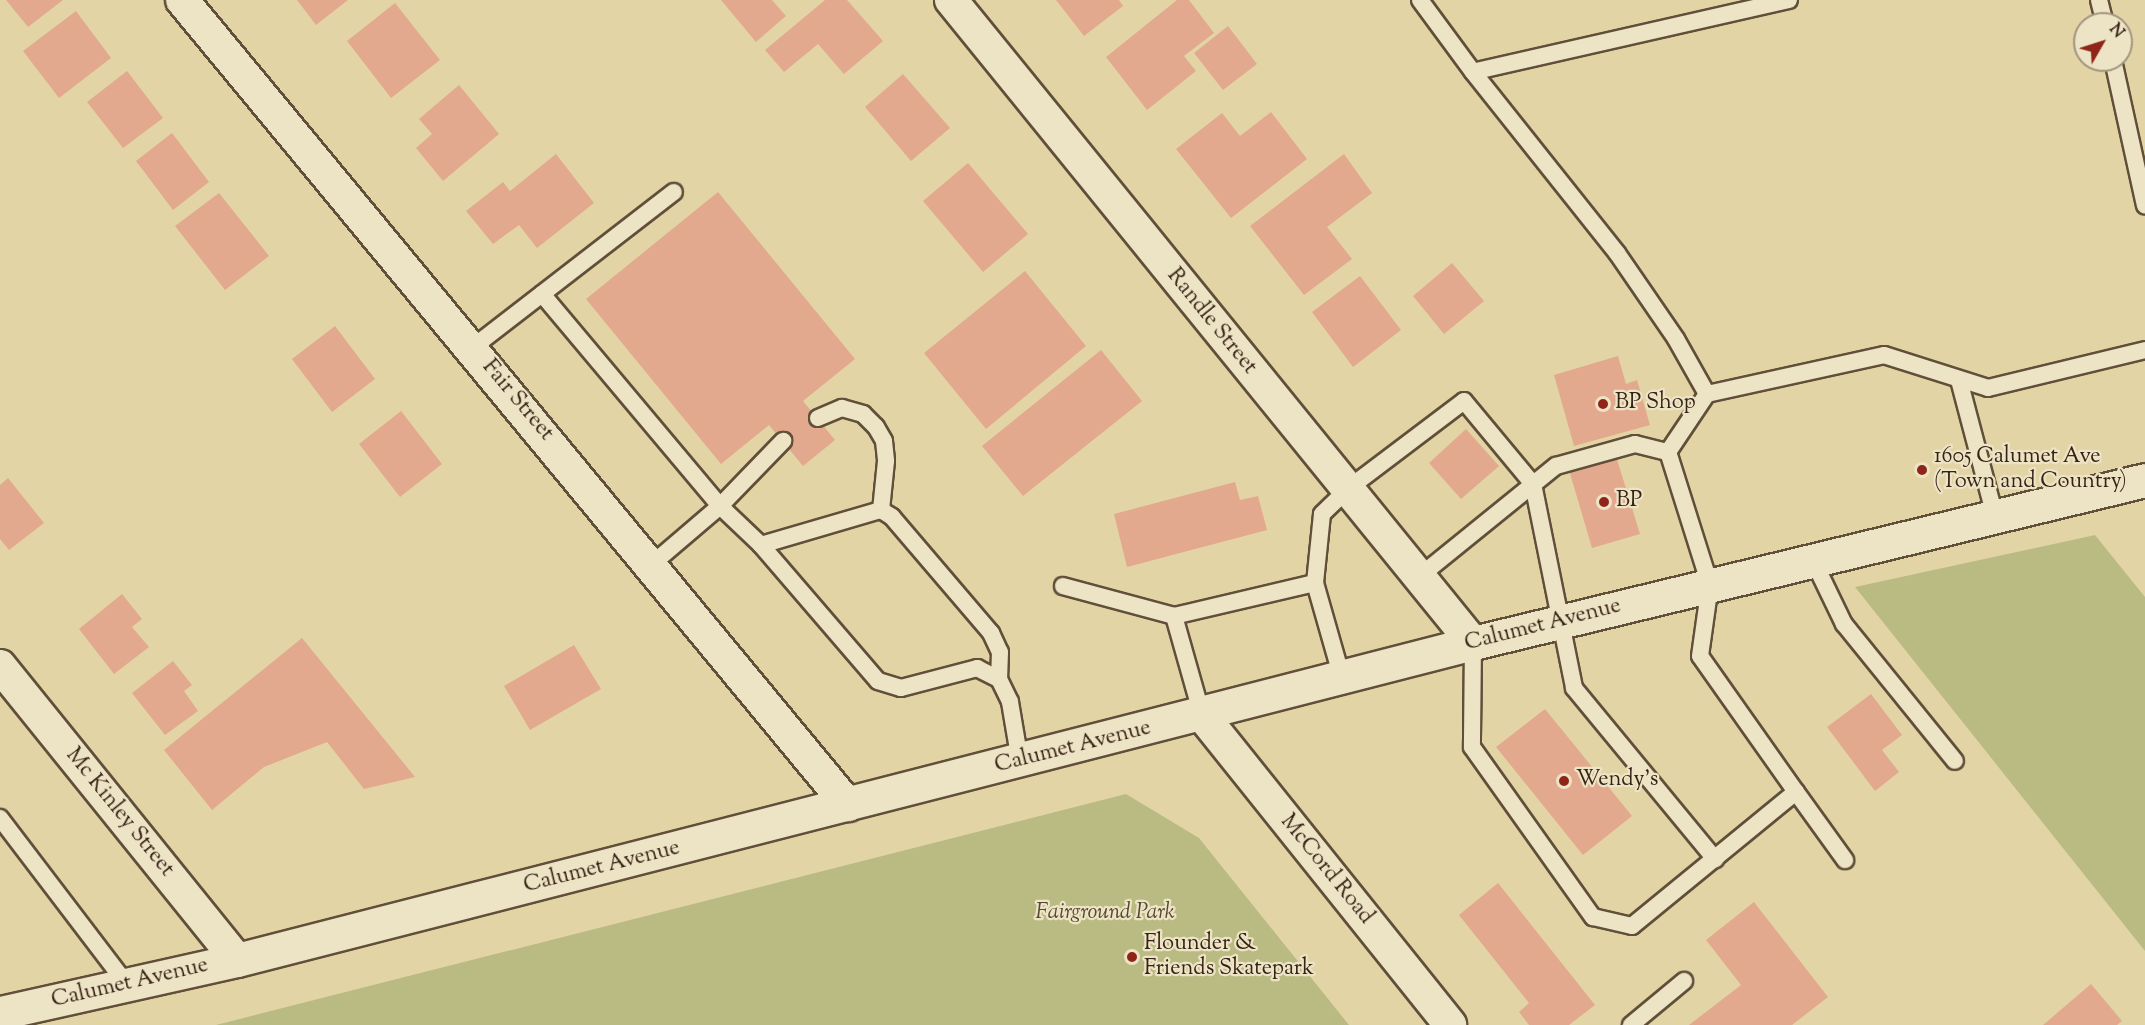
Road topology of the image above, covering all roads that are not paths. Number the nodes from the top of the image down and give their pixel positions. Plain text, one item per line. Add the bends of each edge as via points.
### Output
1 (182, 0) edge
2 (951, 0) edge
3 (1420, 0) edge
4 (1789, 0) edge
5 (1473, 72) junction
6 (2116, 72) edge
7 (674, 192) dead end
8 (2145, 207) edge
9 (542, 294) junction
10 (472, 348) junction
11 (2145, 350) edge
12 (1959, 380) junction
13 (1707, 394) junction
14 (818, 418) dead end
15 (783, 441) dead end
16 (1668, 452) junction
17 (2145, 480) edge
18 (1533, 484) junction
19 (1349, 488) junction
20 (720, 506) junction
21 (881, 510) junction
22 (1995, 516) junction
23 (761, 545) junction
24 (1813, 560) junction
25 (651, 565) junction
26 (1419, 576) junction
27 (1315, 583) junction
28 (1710, 585) junction
29 (1063, 586) dead end
30 (1174, 616) junction
31 (1562, 621) junction
32 (1473, 643) junction
33 (0, 666) edge
34 (1342, 678) junction
35 (999, 679) junction
36 (1202, 715) junction
37 (1020, 761) junction
38 (1955, 761) dead end
39 (1797, 792) junction
40 (848, 805) junction
41 (0, 818) edge
42 (1715, 859) junction
43 (1845, 860) dead end
44 (237, 960) junction
45 (1684, 981) dead end
46 (127, 985) junction
47 (0, 1013) edge
48 (1450, 1025) edge
49 (1631, 1025) edge

1 - 10 street, Fair Street
2 - 19 street, Randle Street
3 - 5 lane
4 - 5 lane
5 - 13 lane via 1617,253 1676,339
6 - 8 lane
7 - 9 lane
9 - 10 lane
9 - 20 lane
10 - 25 street, Fair Street
11 - 12 lane via 1988,388
12 - 13 lane via 1884,355
12 - 22 lane
13 - 16 lane
14 - 21 lane via 842,408 863,414 876,427 884,441 886,461
15 - 20 lane
16 - 18 lane via 1635,444 1556,466
16 - 28 lane
17 - 22 main road, Calumet Avenue
18 - 19 lane via 1464,401
18 - 26 lane
18 - 31 lane
19 - 26 street, Randle Street
19 - 27 lane via 1322,514
20 - 23 lane
20 - 25 lane
21 - 23 lane
21 - 35 lane via 892,517 991,633 1000,652
22 - 24 main road, Calumet Avenue
23 - 35 lane via 878,681 901,688 977,668
24 - 28 main road, Calumet Avenue
24 - 38 lane via 1844,624
25 - 40 street, Fair Street
26 - 32 street, Randle Street
27 - 30 lane
27 - 34 lane
28 - 31 main road, Calumet Avenue
28 - 39 lane via 1700,656
29 - 30 lane
30 - 36 lane
31 - 32 main road, Calumet Avenue
31 - 42 lane via 1574,688
32 - 34 main road, Calumet Avenue
32 - 42 lane via 1472,747 1593,917 1632,926
33 - 44 street, Mc Kinley Street
34 - 36 main road, Calumet Avenue
35 - 37 lane via 1010,702
36 - 37 main road, Calumet Avenue
36 - 48 street, McCord Road
37 - 40 main road, Calumet Avenue
39 - 42 lane
39 - 43 lane
40 - 44 main road, Calumet Avenue
41 - 46 lane
44 - 46 main road, Calumet Avenue
45 - 49 lane
46 - 47 main road, Calumet Avenue

